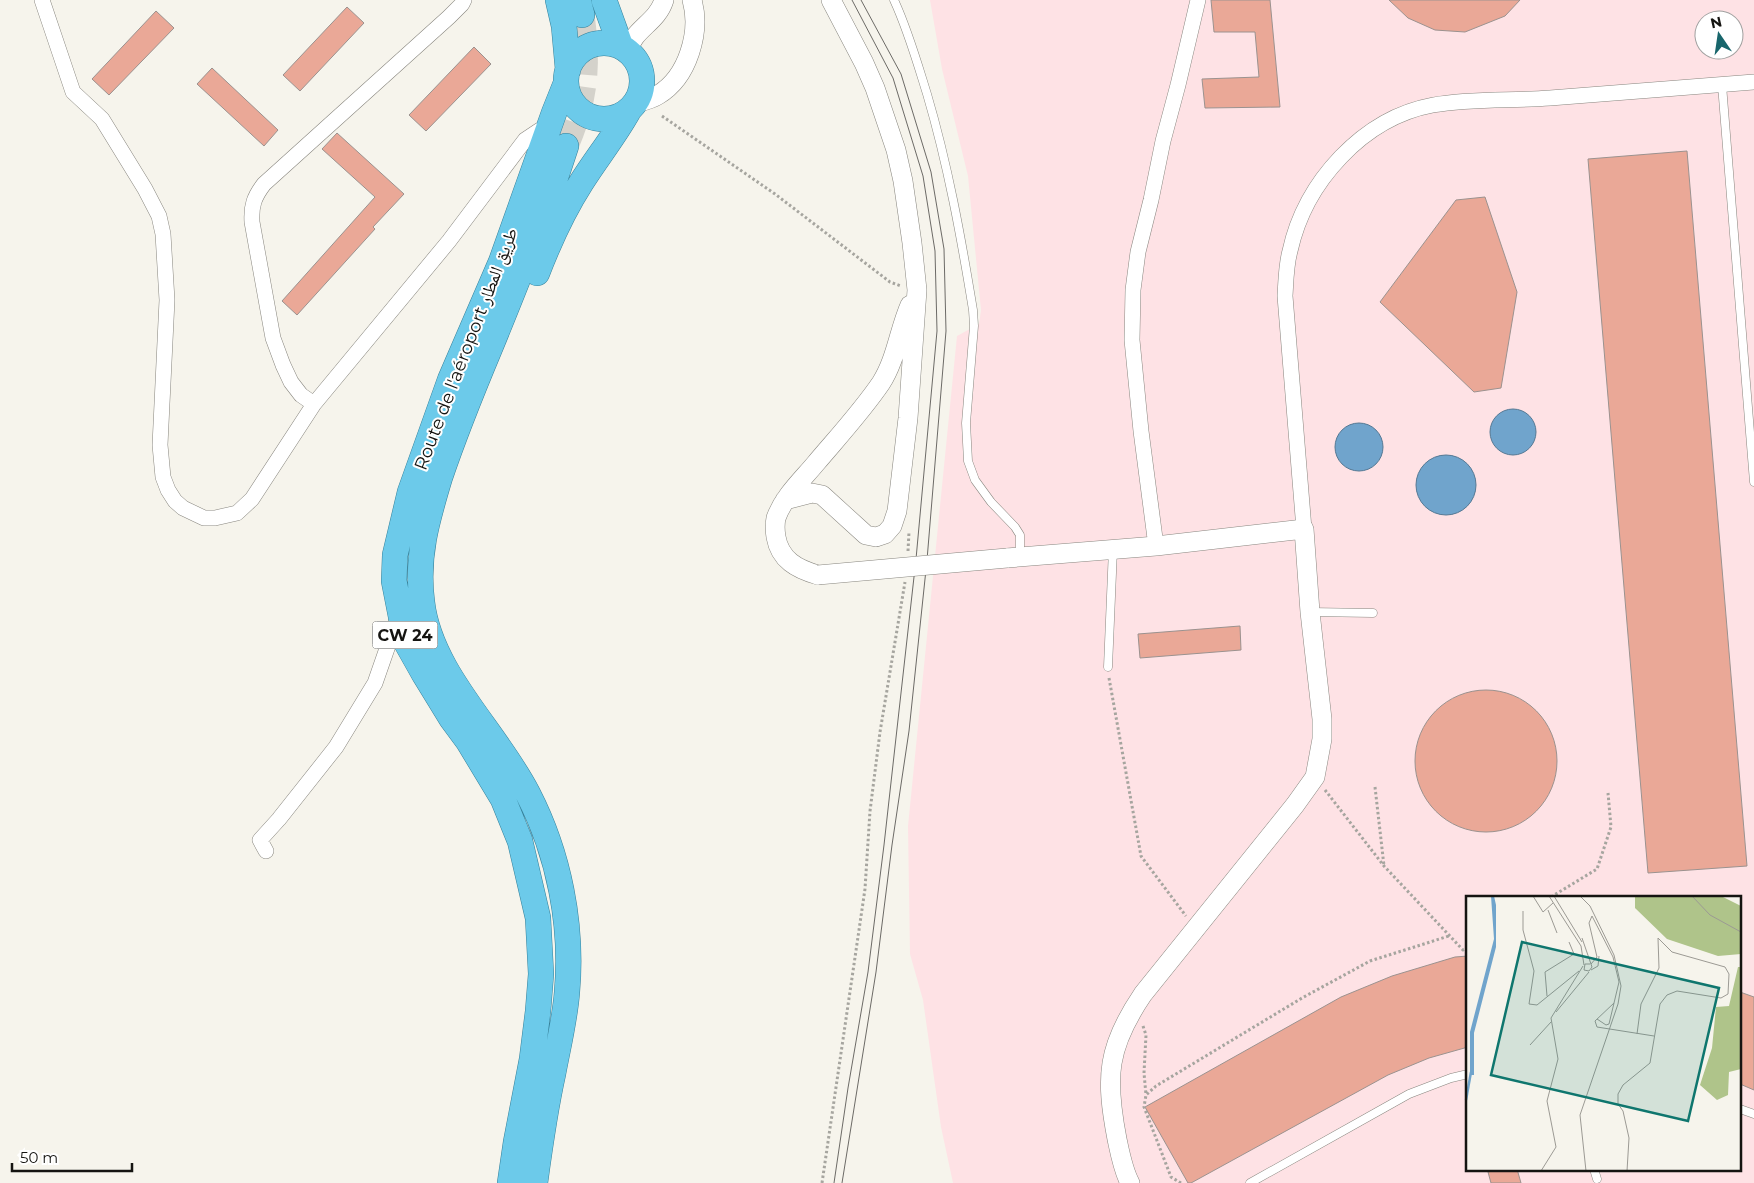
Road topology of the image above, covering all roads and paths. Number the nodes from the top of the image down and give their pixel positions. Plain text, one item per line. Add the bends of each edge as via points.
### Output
1 (42, 0) edge
2 (464, 0) edge
3 (558, 0) edge
4 (604, 0) edge
5 (664, 0) edge
6 (692, 0) edge
7 (831, 0) edge
8 (894, 0) edge
9 (1198, 0) edge
10 (625, 49) junction
11 (567, 77) junction
12 (1754, 82) edge
13 (1722, 84) junction
14 (632, 107) junction
15 (662, 116) dead end
16 (548, 129) junction
17 (566, 146) tunnel mouth
18 (917, 290) junction
19 (314, 404) junction
20 (1754, 482) edge
21 (785, 500) junction
22 (427, 519) junction
23 (909, 526) dead end
24 (1304, 529) junction
25 (1156, 546) junction
26 (1113, 549) junction
27 (908, 553) dead end
28 (1014, 558) junction
29 (906, 580) dead end
30 (1310, 612) junction
31 (1373, 613) dead end
32 (400, 614) junction
33 (1108, 667) joint
34 (1315, 777) junction
35 (1375, 787) dead end
36 (1608, 794) dead end
37 (266, 851) dead end
38 (1384, 866) junction
39 (1553, 896) edge
40 (1196, 929) junction
41 (1449, 936) junction
42 (1466, 948) edge
43 (1136, 1004) junction
44 (1466, 1074) edge
45 (1146, 1095) junction
46 (1742, 1110) edge
47 (1754, 1114) edge
48 (1594, 1170) edge
49 (1597, 1179) dead end
50 (510, 1183) edge
51 (535, 1183) edge
52 (822, 1183) edge
53 (1130, 1183) edge
54 (1181, 1183) edge
55 (1250, 1183) edge

1 - 19 street via 73,92 102,119 146,189 164,234 167,300 160,445 163,477 175,501 204,518 237,513 256,492
2 - 19 street via 264,184 255,196 252,222 273,338 291,382
3 - 11 highway, Route de l'aéroport طريق المطار / CW 24 via 564,26
4 - 10 highway
5 - 10 street via 656,15
6 - 14 street via 694,34 684,66 676,79 658,95
7 - 18 street via 875,88 896,150
8 - 28 lane via 936,122 952,190 973,310 966,423 968,461 975,480 1020,536
9 - 25 street via 1138,252 1132,290 1132,340
10 - 11 highway via 608,43 583,49 574,58
10 - 14 highway via 636,59 642,76 641,92
11 - 14 highway via 568,95 583,113 606,119 617,117
11 - 16 highway, Route de l'aéroport طريق المطار / CW 24
12 - 13 street
13 - 20 lane
13 - 24 street via 1434,105 1412,110 1378,128 1333,164 1304,211 1290,251 1286,276
14 - 22 highway, CW 24 via 577,190 546,251 461,461
15 - 18 path via 775,194 890,282
16 - 19 street via 524,140 450,241
16 - 32 highway, Route de l'aéroport طريق المطار / CW 24 via 501,262 450,380 410,492 394,556
17 - 22 highway, Route de l'aéroport طريق المطار / CW 24 via 453,438
18 - 21 street via 882,382
18 - 21 street via 904,462 892,526 885,534 872,537 862,532 822,495 812,493
21 - 28 street, bridge via 776,519 778,546 788,561 818,575
22 - 51 highway, Route de l'aéroport طريق المطار / CW 24 via 421,575 422,603 431,635 450,677 528,794 544,828 566,913 569,948 567,994 542,1126
23 - 27 path
24 - 25 street
24 - 30 street
25 - 26 street
26 - 28 street
26 - 33 lane
29 - 52 path via 880,732 865,889
30 - 31 lane
30 - 34 street via 1322,719
32 - 37 street via 374,683 336,748 260,840
32 - 50 highway, Route de l'aéroport طريق المطار / CW 24 via 406,642 503,798 520,841 534,900 540,936 541,974 532,1059
33 - 40 path via 1141,856
34 - 38 path
34 - 40 street
35 - 38 path
36 - 39 path via 1611,827 1597,869
38 - 41 path
40 - 43 street
41 - 42 path via 1463,950
41 - 45 path via 1370,961 1302,998
43 - 45 path via 1146,1035
43 - 53 street via 1116,1044 1111,1079 1116,1134
44 - 55 lane via 1409,1094
45 - 54 path via 1146,1114 1171,1177
46 - 47 lane
48 - 49 lane

